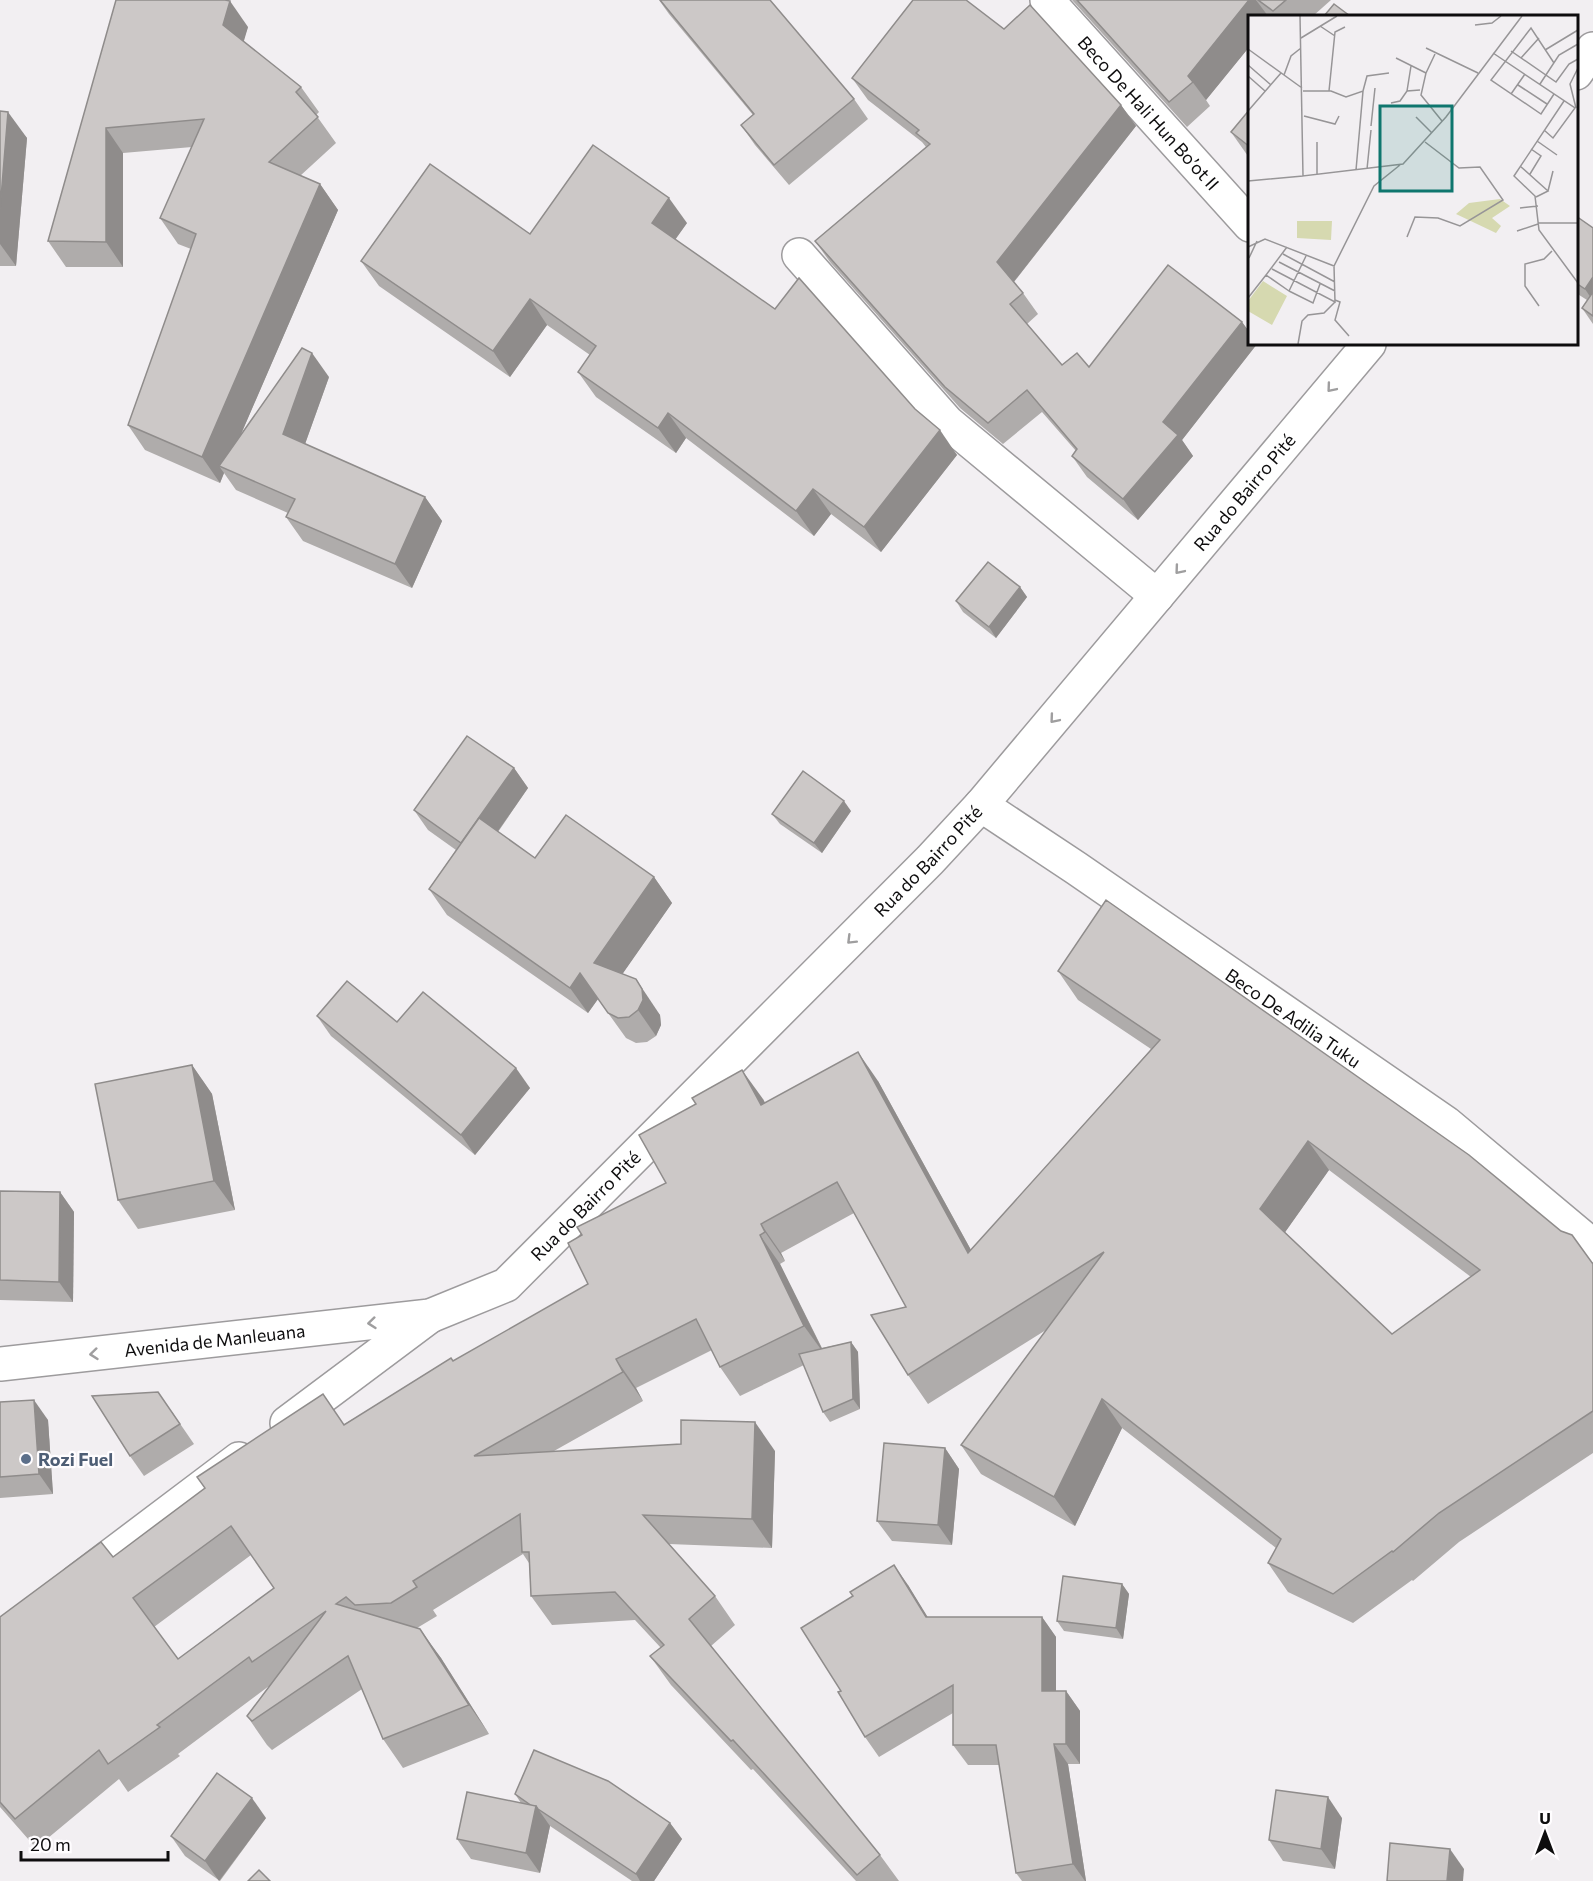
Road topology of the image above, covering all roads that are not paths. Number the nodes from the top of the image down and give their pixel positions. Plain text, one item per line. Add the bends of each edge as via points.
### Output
1 (1047, 0) edge
2 (1593, 50) edge
3 (1578, 70) edge
4 (1248, 223) edge
5 (799, 255) dead end
6 (1368, 345) edge
7 (1157, 596) junction
8 (981, 805) junction
9 (1593, 1246) edge
10 (430, 1316) junction
11 (0, 1364) edge
12 (55, 1597) edge

1 - 4 street, Beco De Hali Hun Bo’ot II
2 - 3 street
5 - 7 street via 946,422
6 -> 7 street, Rua do Bairro Pité
7 -> 8 street, Rua do Bairro Pité
8 - 9 street, Beco De Adilia Tuku via 1446,1124
8 -> 10 street, Rua do Bairro Pité via 506,1286
10 -> 11 street, Avenida de Manleuana
10 - 12 street

